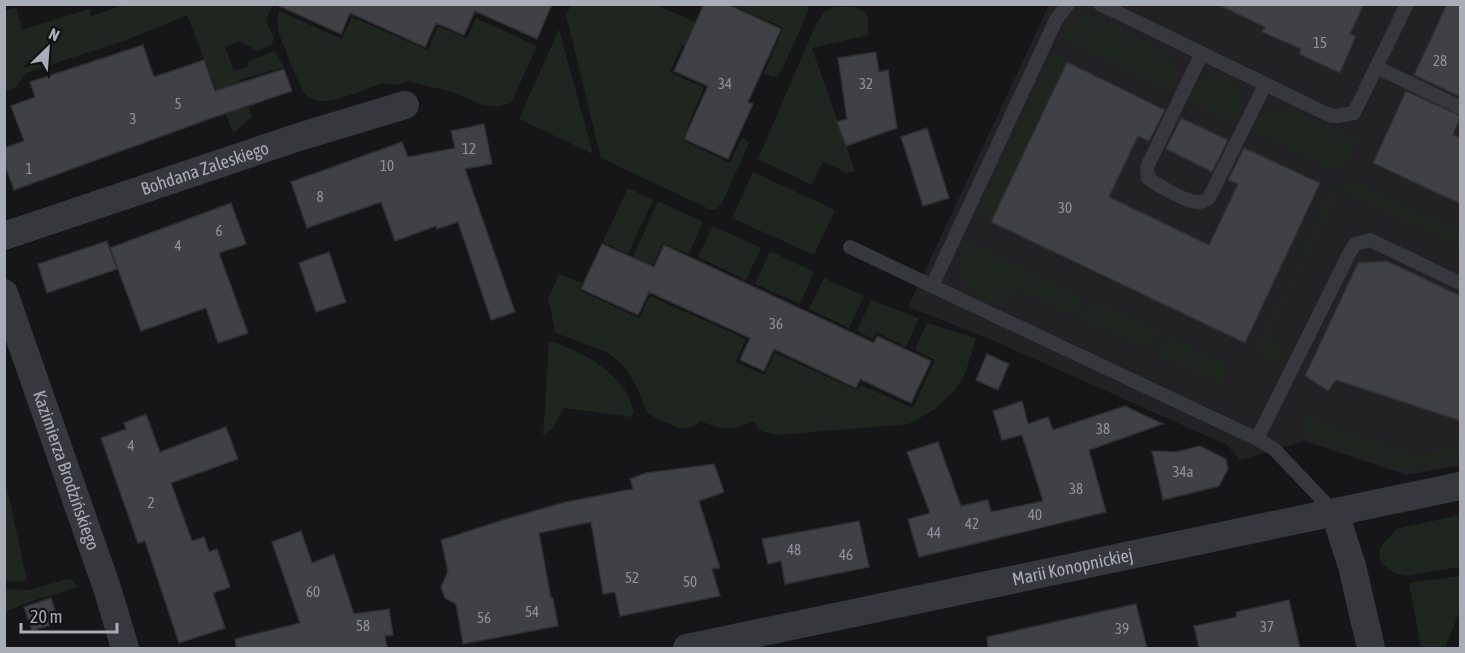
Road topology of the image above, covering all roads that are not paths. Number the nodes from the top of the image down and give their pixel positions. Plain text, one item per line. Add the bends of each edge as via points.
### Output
1 (1068, 4) edge
2 (1100, 4) edge
3 (1407, 4) edge
4 (1202, 53) junction
5 (1376, 67) junction
6 (1265, 85) junction
7 (405, 105) dead end
8 (1461, 107) edge
9 (4, 236) edge
10 (850, 247) dead end
11 (1461, 283) edge
12 (932, 286) junction
13 (4, 293) edge
14 (1257, 439) junction
15 (1461, 486) edge
16 (1335, 513) junction
17 (125, 648) edge
18 (687, 648) edge
19 (1371, 648) edge

1 - 12 lane via 1056,20
2 - 4 lane
3 - 5 lane
4 - 6 lane
4 - 6 lane via 1147,167 1148,178 1157,185 1191,201 1209,198
5 - 6 lane via 1354,113 1346,115 1329,115
5 - 8 lane
7 - 9 street, Bohdana Zaleskiego
10 - 12 lane
11 - 14 lane via 1370,240 1356,244
12 - 14 lane
13 - 17 street, Kazimierza Brodzińskiego
14 - 16 lane via 1274,449
15 - 16 street, Marii Konopnickiej
16 - 18 street, Marii Konopnickiej
16 - 19 street

